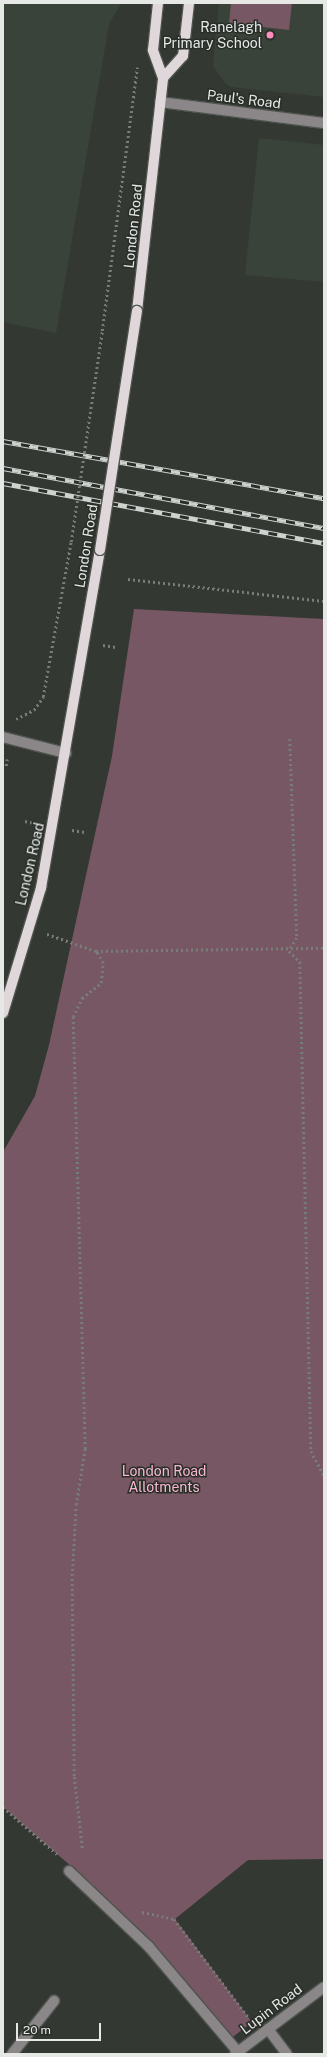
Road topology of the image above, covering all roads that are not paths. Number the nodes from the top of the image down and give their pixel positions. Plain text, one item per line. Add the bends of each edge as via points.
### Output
1 (158, 3) edge
2 (189, 3) edge
3 (163, 78) junction
4 (160, 102) junction
5 (324, 122) edge
6 (3, 737) edge
7 (66, 753) junction
8 (3, 1012) edge
9 (69, 1871) dead end
10 (324, 1986) edge
11 (54, 2000) dead end
12 (268, 2029) junction
13 (237, 2053) edge
14 (12, 2054) edge
15 (287, 2054) edge

1 - 3 main road, London Road via 153,50
2 - 3 main road via 183,56
3 - 4 main road, London Road
4 - 5 street, Paul's Road
4 - 7 main road, London Road, bridge via 138,311
6 - 7 street
7 - 8 main road, London Road via 54,826 30,928
9 - 13 street via 149,1947
10 - 12 street, Lupin Road
11 - 14 street
12 - 13 street, Lupin Road
12 - 15 street

